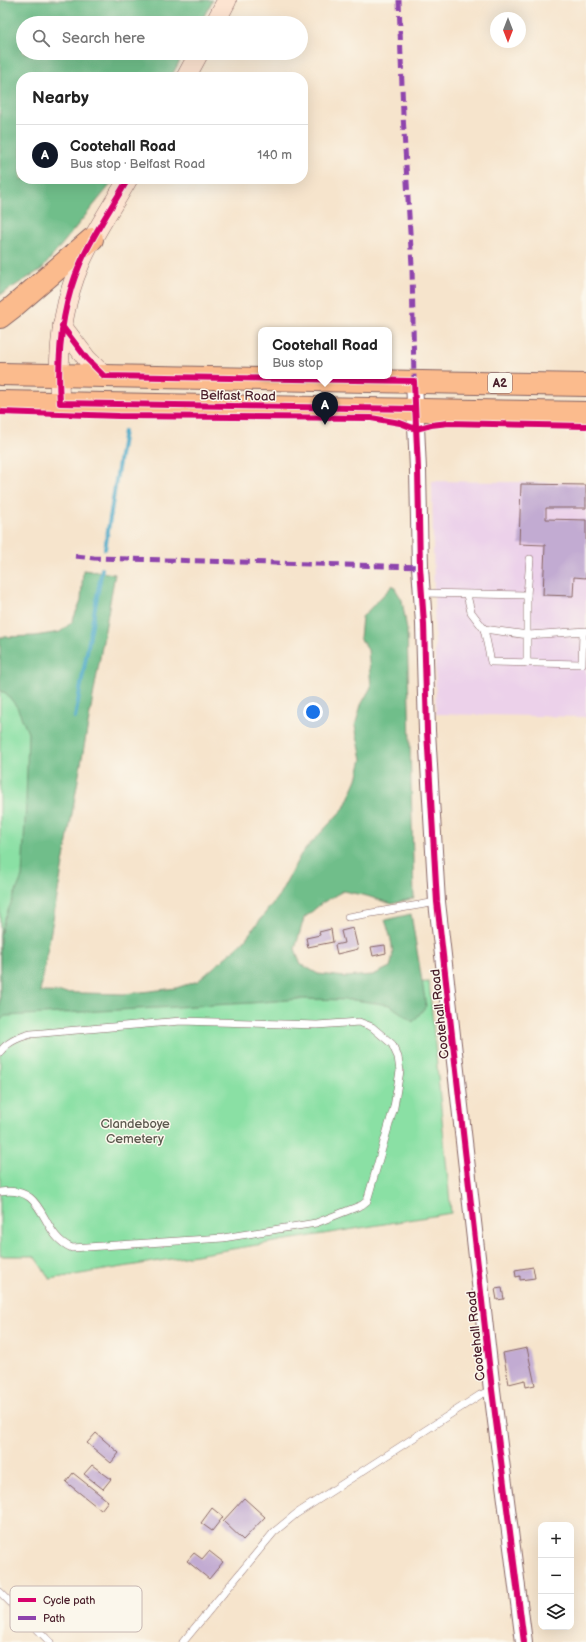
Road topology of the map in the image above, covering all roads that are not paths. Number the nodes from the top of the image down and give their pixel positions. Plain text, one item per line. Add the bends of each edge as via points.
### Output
1 (227, 0) edge
2 (219, 16) edge
3 (195, 60) edge
4 (189, 72) edge
5 (125, 184) edge
6 (92, 239) junction
7 (0, 317) edge
8 (62, 326) junction
9 (0, 374) edge
10 (58, 376) junction
11 (104, 376) junction
12 (258, 379) edge
13 (259, 379) edge
14 (414, 382) junction
15 (586, 385) edge
16 (0, 402) edge
17 (60, 403) junction
18 (416, 409) junction
19 (586, 414) edge
20 (530, 560) dead end
21 (421, 593) junction
22 (467, 595) junction
23 (527, 595) junction
24 (484, 629) junction
25 (584, 631) edge
26 (528, 635) junction
27 (527, 663) junction
28 (437, 902) junction
29 (348, 917) dead end
30 (0, 1052) edge
31 (0, 1192) edge
32 (492, 1390) junction
33 (0, 1592) edge
34 (10, 1602) edge
35 (40, 1632) edge
36 (50, 1642) edge
37 (183, 1642) edge
38 (524, 1642) edge

1 - 2 main road
3 - 4 main road
5 - 6 main road
6 - 7 highway
6 - 8 main road via 79,265
8 - 10 main road
8 - 11 main road via 87,359
9 - 10 highway, Belfast Road / A2
10 - 11 highway, Belfast Road / A2
10 - 17 main road
11 - 12 highway, Belfast Road / A2
13 - 14 highway, Belfast Road / A2
14 - 15 highway, Belfast Road / A2
14 - 18 street, Cootehall Road
16 - 17 highway, Belfast Road / A2
17 - 18 highway, Belfast Road / A2
18 - 19 highway, Belfast Road / A2
18 - 21 street, Cootehall Road
20 - 23 lane
21 - 22 lane
21 - 28 street, Cootehall Road via 426,731
22 - 23 lane
22 - 24 lane via 471,612
23 - 26 lane
24 - 26 lane
24 - 27 lane via 491,662
25 - 26 lane
25 - 27 lane via 582,664
26 - 27 lane
28 - 29 lane
28 - 32 street, Cootehall Road
30 - 31 lane via 13,1040 31,1034 181,1021 317,1025 359,1022 372,1027 392,1044 398,1057 400,1071 394,1107 367,1201 362,1206 316,1223 223,1238 72,1248 60,1242 34,1200 27,1194 16,1191
32 - 37 lane via 480,1395 309,1506 274,1532
32 - 38 street, Cootehall Road
33 - 34 lane
35 - 36 lane

